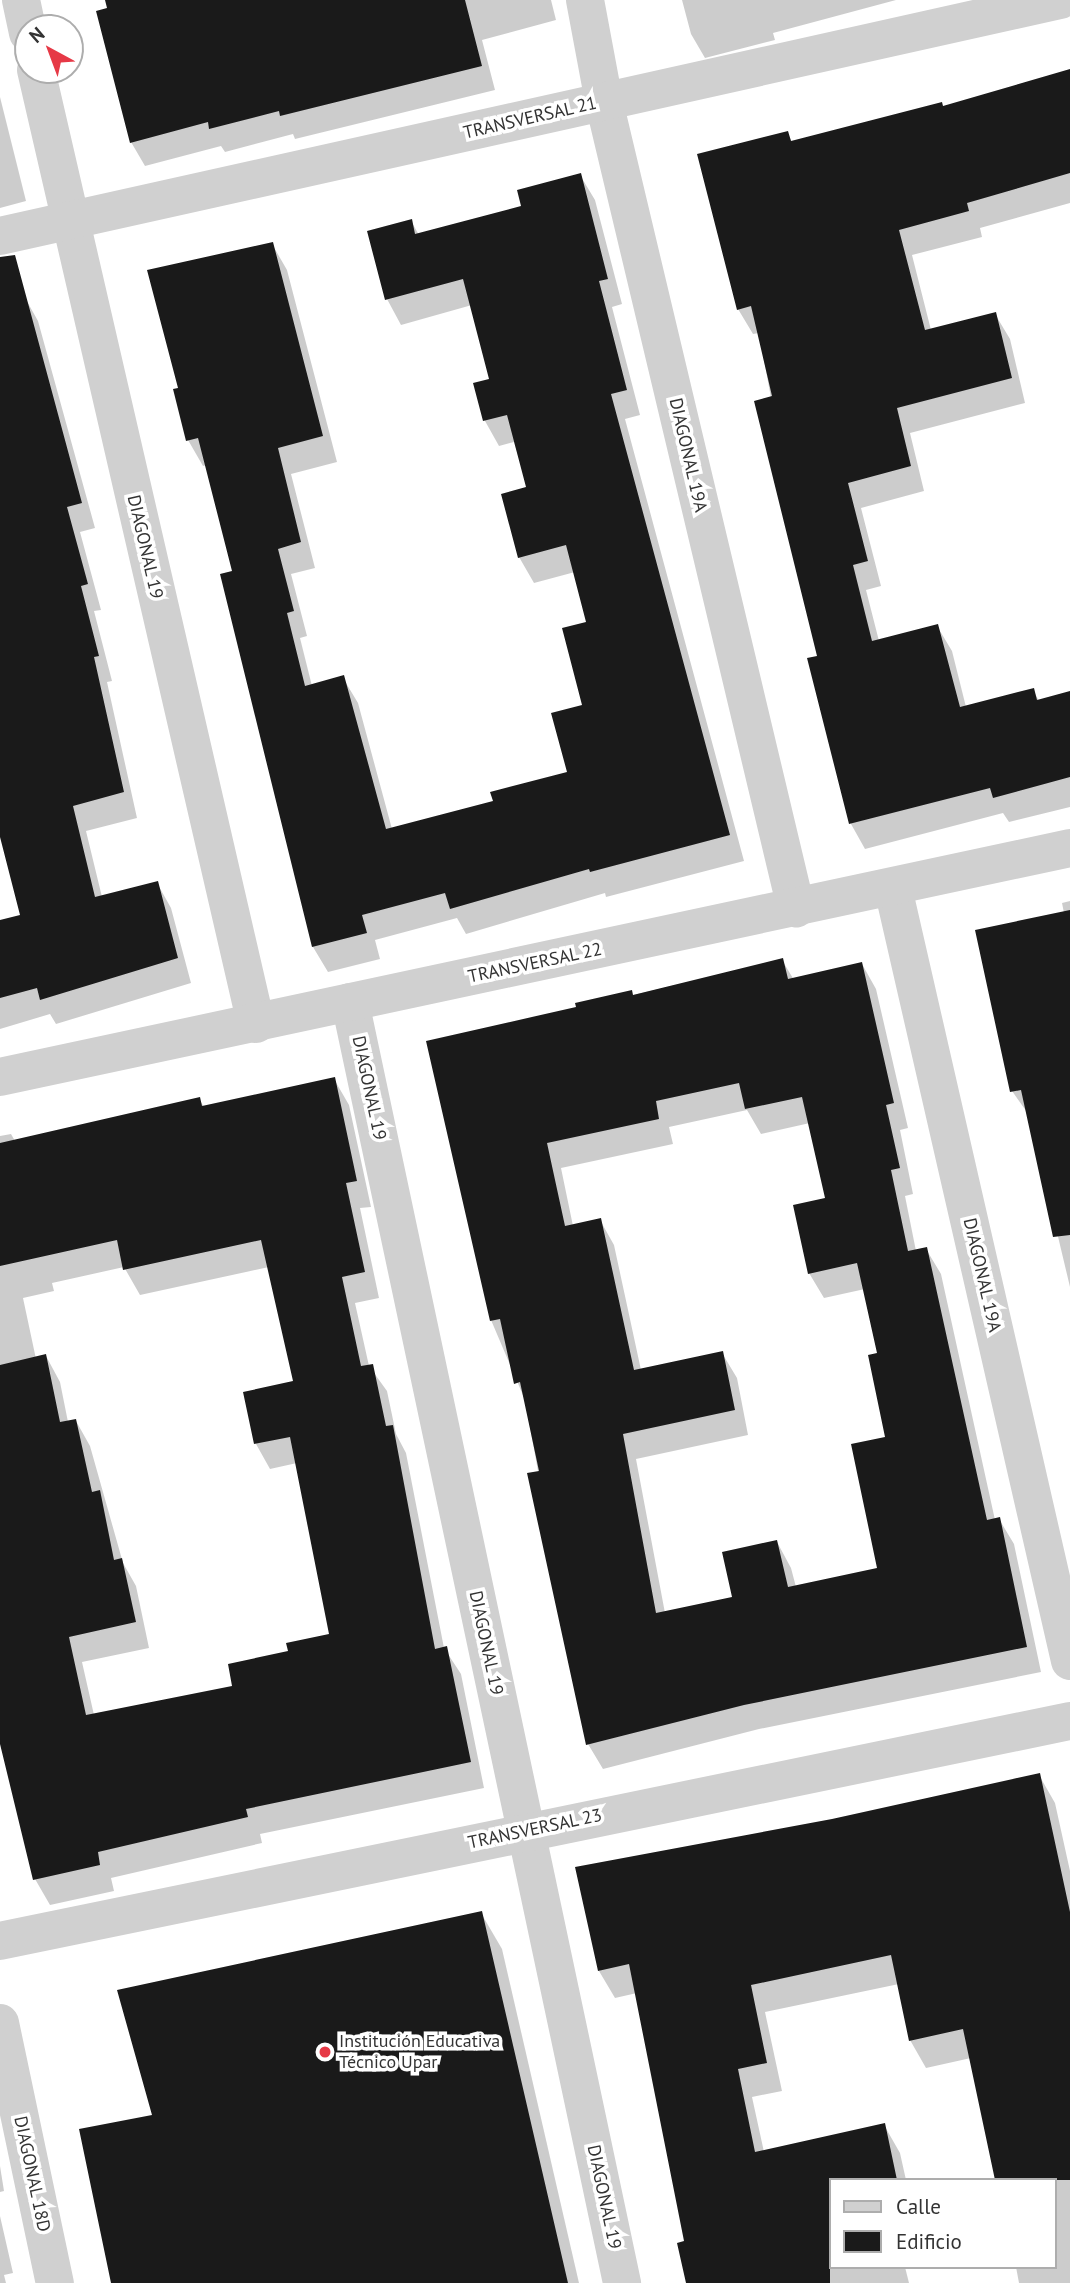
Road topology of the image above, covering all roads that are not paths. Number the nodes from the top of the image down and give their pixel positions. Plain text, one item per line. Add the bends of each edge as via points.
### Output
1 (585, 0) edge
2 (1059, 0) edge
3 (39, 84) edge
4 (604, 102) junction
5 (69, 221) junction
6 (0, 236) edge
7 (1070, 848) edge
8 (893, 888) junction
9 (796, 908) junction
10 (350, 1002) junction
11 (256, 1024) junction
12 (0, 1077) edge
13 (1070, 1661) edge
14 (1070, 1721) edge
15 (526, 1830) junction
16 (0, 1941) edge
17 (0, 2023) edge
18 (55, 2283) edge
19 (622, 2283) edge

1 - 4 street, DIAGONAL 19A
2 - 4 street, TRANSVERSAL 21
3 - 5 street, DIAGONAL 19
4 - 5 street, TRANSVERSAL 21
4 - 9 street, DIAGONAL 19A
5 - 6 street, TRANSVERSAL 21
5 - 11 street, DIAGONAL 19
7 - 8 street, TRANSVERSAL 22
8 - 9 street, TRANSVERSAL 22
8 - 13 street, DIAGONAL 19A
9 - 10 street, TRANSVERSAL 22
10 - 11 street, TRANSVERSAL 22
10 - 15 street, DIAGONAL 19
11 - 12 street, TRANSVERSAL 22
14 - 15 street, TRANSVERSAL 23
15 - 16 street, TRANSVERSAL 23
15 - 19 street, DIAGONAL 19
17 - 18 street, DIAGONAL 18D

